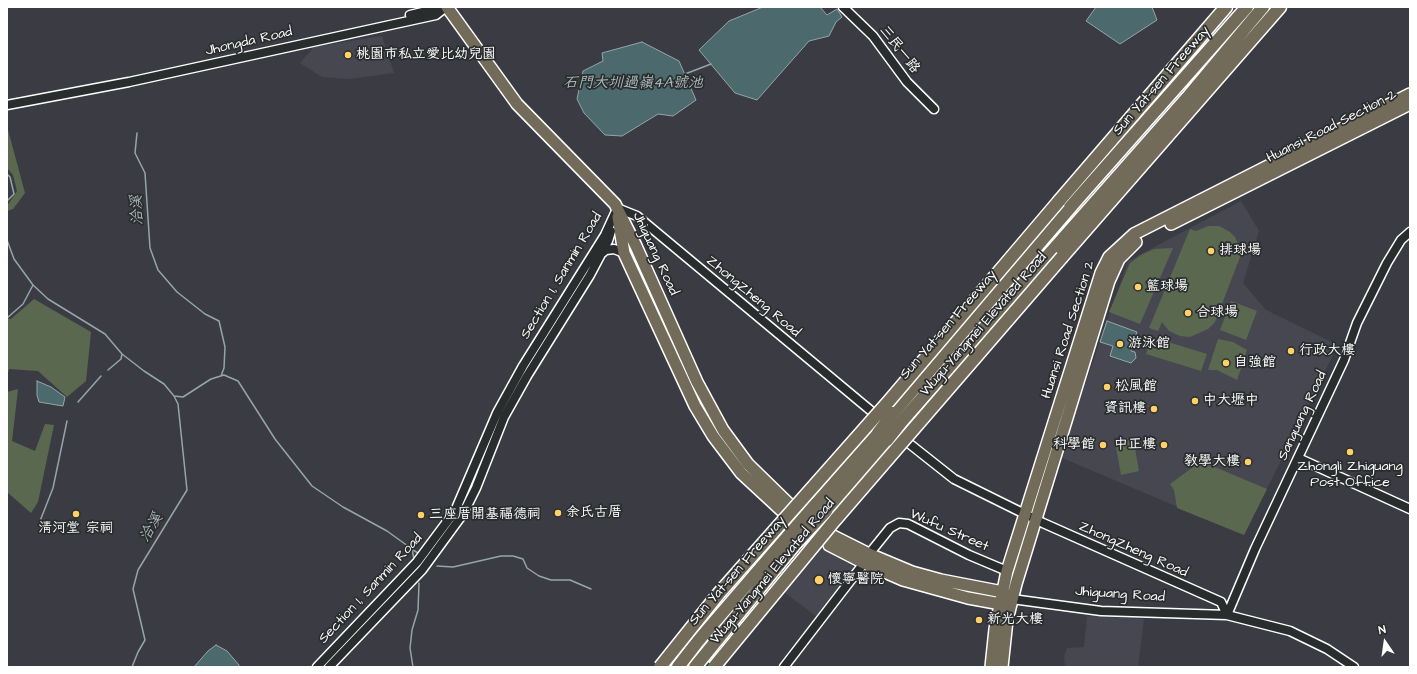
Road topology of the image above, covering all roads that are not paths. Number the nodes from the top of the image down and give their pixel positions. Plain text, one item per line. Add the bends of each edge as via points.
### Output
1 (446, 7) edge
2 (843, 7) edge
3 (1226, 7) edge
4 (1247, 7) edge
5 (1263, 7) edge
6 (1280, 7) edge
7 (1410, 94) edge
8 (55, 95) junction
9 (1410, 104) edge
10 (7, 105) edge
11 (934, 109) dead end
12 (617, 208) junction
13 (1410, 232) edge
14 (624, 252) junction
15 (601, 254) junction
16 (870, 410) dead end
17 (898, 417) junction
18 (906, 441) dead end
19 (1298, 458) junction
20 (1410, 509) edge
21 (1026, 514) junction
22 (1036, 520) junction
23 (792, 539) junction
24 (830, 540) dead end
25 (867, 559) junction
26 (418, 562) junction
27 (422, 570) junction
28 (1008, 571) junction
29 (1003, 592) junction
30 (1012, 599) junction
31 (1001, 604) junction
32 (1227, 615) junction
33 (317, 667) edge
34 (329, 667) edge
35 (660, 667) edge
36 (678, 667) edge
37 (695, 667) edge
38 (714, 667) edge
39 (784, 667) edge
40 (991, 667) edge
41 (1002, 667) edge
42 (1354, 667) edge

1 - 8 street, Jhongda Road
1 - 8 street, Jhongda Road via 436,15 129,82
1 - 12 main road via 517,104 597,184
2 - 11 street, 三民一路 via 873,36 907,82
3 - 35 highway, Wugu-Yangmei Elevated Road, bridge via 884,406 720,592
4 - 17 highway, Sun Yat-sen Freeway via 1080,196
5 - 17 highway, Sun Yat-sen Freeway via 1187,98
6 - 38 highway, Wugu-Yangmei Elevated Road, bridge via 835,520
7 - 21 main road, Huansi Road Section 2 via 1134,234 1109,257 1101,272
8 - 10 street, Jhongda Road
9 - 22 main road, Huansi Road Section 2 via 1150,234 1126,250 1109,280
12 - 14 main road, Jhiguang Road
12 - 14 main road, Jhiguang Road via 709,406 748,464 785,507 741,473 713,436 695,406
12 - 15 street, Section 1, Sanmin Road via 608,241
12 - 16 street, ZhongZheng Road via 637,216
12 - 26 street, Section 1, Sanmin Road via 605,235 523,366 498,412 455,511
13 - 19 street, Sanguang Road via 1401,240 1387,263 1357,323 1344,360
14 - 15 street via 614,249
15 - 27 street, Section 1, Sanmin Road via 504,417 463,514
17 - 23 highway, Sun Yat-sen Freeway, bridge
18 - 21 street, ZhongZheng Road via 954,479
19 - 20 street
19 - 32 street, Sanguang Road
21 - 22 street, ZhongZheng Road
21 - 28 main road, Huansi Road Section 2
22 - 30 main road, Huansi Road Section 2
22 - 32 street, ZhongZheng Road via 1221,602
23 - 36 highway, Sun Yat-sen Freeway via 698,641
23 - 37 highway, Sun Yat-sen Freeway
24 - 25 main road
25 - 28 street, Wufu Street via 890,528 898,523 908,524 969,555
25 - 29 main road via 941,580
25 - 31 main road via 903,580 949,594
25 - 39 street, Wufu Street
26 - 27 street
26 - 33 street, Section 1, Sanmin Road
27 - 34 street, Section 1, Sanmin Road
28 - 29 main road, Huansi Road Section 2
29 - 30 main road
29 - 31 main road, Huansi Road Section 2
30 - 31 main road
30 - 32 street, Jhiguang Road via 1101,610
30 - 41 main road, Huansi Road Section 2
31 - 40 main road, Huansi Road Section 2 via 995,629
32 - 42 street via 1290,631 1327,649

